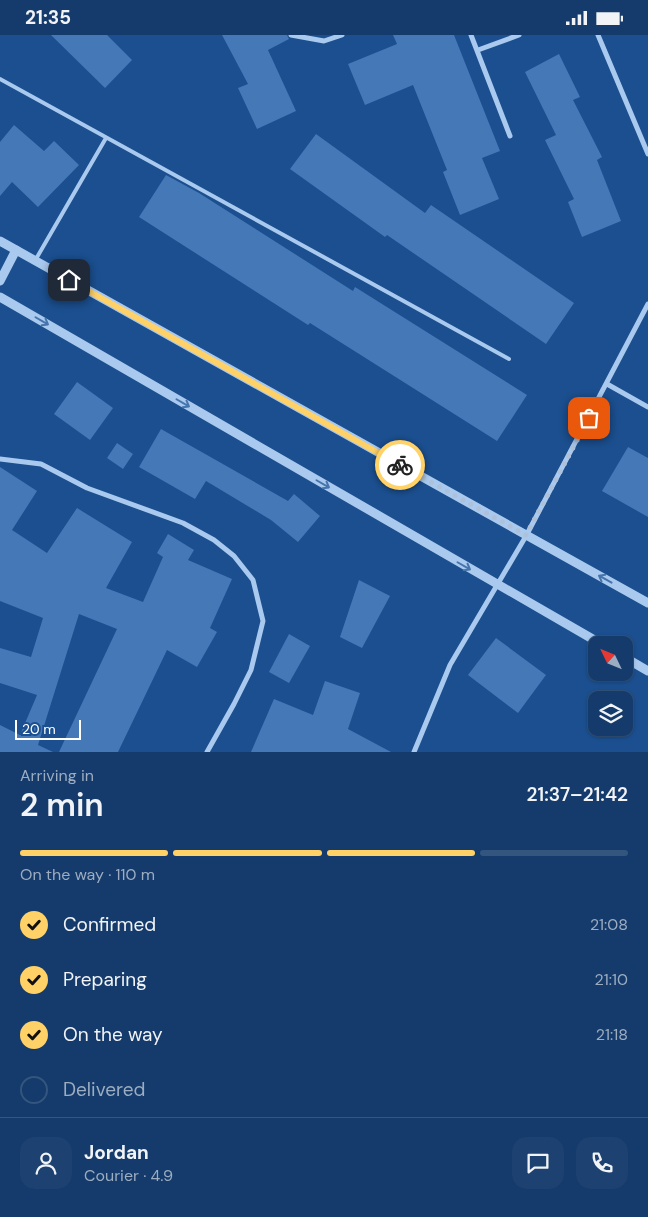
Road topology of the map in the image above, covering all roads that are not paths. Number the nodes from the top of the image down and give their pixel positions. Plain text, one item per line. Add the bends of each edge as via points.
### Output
1 (291, 35) edge
2 (342, 35) edge
3 (471, 35) edge
4 (519, 35) edge
5 (598, 35) edge
6 (478, 50) junction
7 (0, 79) edge
8 (510, 136) dead end
9 (106, 138) junction
10 (648, 154) edge
11 (0, 241) edge
12 (16, 250) junction
13 (35, 261) junction
14 (0, 281) edge
15 (0, 297) edge
16 (648, 304) edge
17 (509, 359) dead end
18 (607, 384) junction
19 (648, 407) edge
20 (0, 459) edge
21 (526, 535) junction
22 (498, 585) junction
23 (648, 603) edge
24 (588, 636) edge
25 (633, 662) edge
26 (648, 671) edge
27 (207, 752) edge
28 (414, 752) edge

1 - 2 street via 324,41
3 - 6 street
4 - 6 street
5 - 10 street
6 - 8 street
7 - 9 lane
9 - 13 lane
9 - 17 lane
11 - 12 street
12 - 13 street
12 - 14 street
13 - 21 street
15 -> 22 street
16 - 18 street
18 - 19 street
18 - 21 street
20 - 27 street via 41,464 87,488 183,523 214,540 253,580 263,621 250,670
21 - 22 street
23 -> 21 street
22 - 24 street
22 - 28 street via 450,665
25 - 26 street

